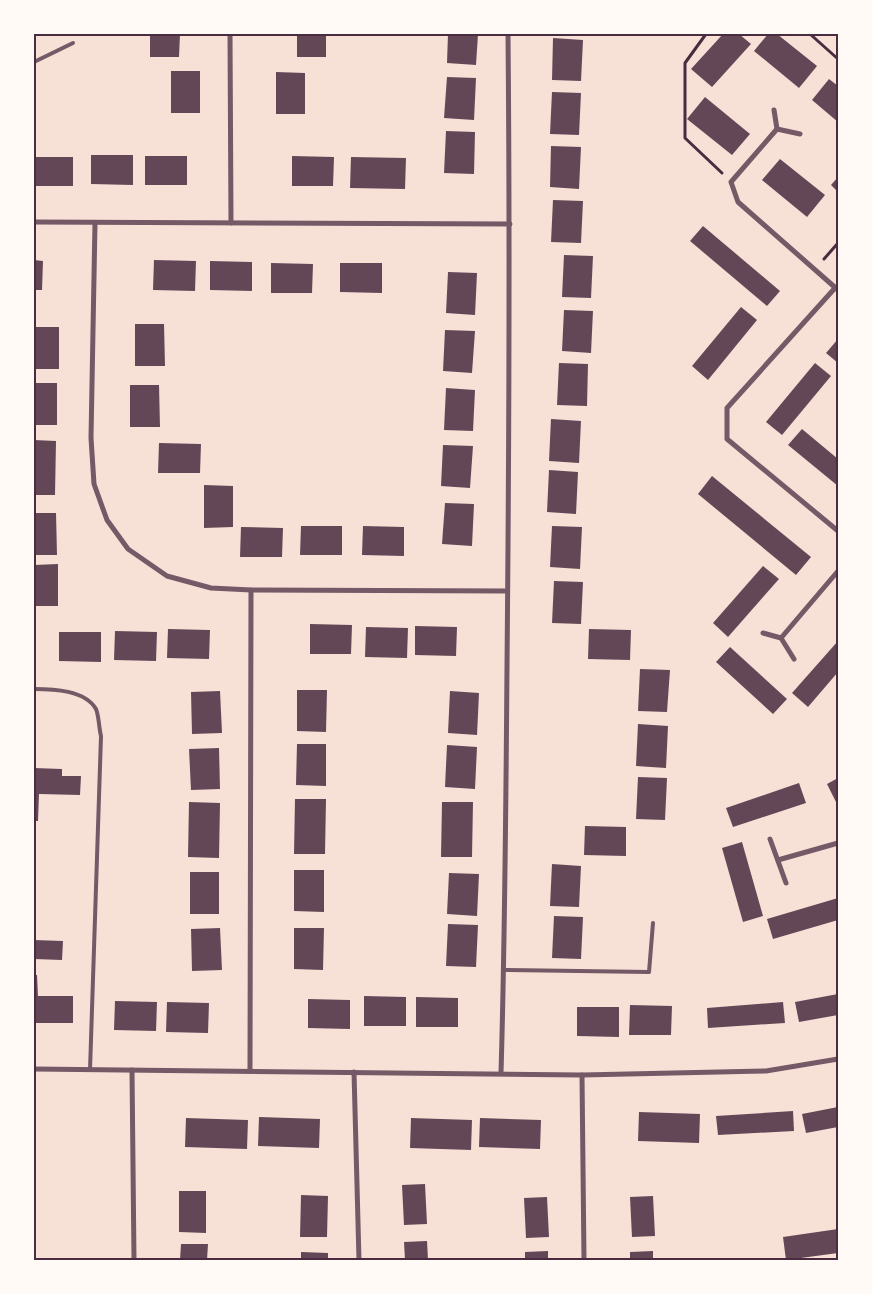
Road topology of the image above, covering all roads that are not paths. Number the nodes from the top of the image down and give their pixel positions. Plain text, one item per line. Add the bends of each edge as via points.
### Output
1 (230, 34) edge
2 (508, 34) edge
3 (73, 44) dead end
4 (34, 62) edge
5 (774, 110) dead end
6 (777, 129) junction
7 (800, 134) dead end
8 (34, 222) edge
9 (95, 223) junction
10 (231, 223) junction
11 (510, 224) junction
12 (837, 289) edge
13 (838, 531) edge
14 (838, 571) edge
15 (251, 590) junction
16 (507, 591) junction
17 (763, 633) dead end
18 (781, 638) junction
19 (794, 659) dead end
20 (34, 689) edge
21 (770, 839) dead end
22 (838, 843) edge
23 (778, 860) junction
24 (786, 883) dead end
25 (653, 923) dead end
26 (504, 970) junction
27 (838, 1060) edge
28 (34, 1069) edge
29 (90, 1070) junction
30 (132, 1070) junction
31 (250, 1071) junction
32 (354, 1072) junction
33 (501, 1073) junction
34 (582, 1075) junction
35 (134, 1260) edge
36 (360, 1260) edge
37 (584, 1260) edge

1 - 10 street
2 - 11 street
3 - 4 lane
5 - 6 street
6 - 7 street
6 - 12 street via 731,182 738,202
8 - 9 street
9 - 10 street
9 - 15 street via 91,438 94,484 107,520 128,549 167,576 211,588
10 - 11 street
11 - 16 street
12 - 13 street via 727,408 727,439
14 - 18 street
15 - 16 street
15 - 31 street
16 - 26 street
17 - 18 street
18 - 19 street
20 - 29 lane via 82,696 96,709 101,736
21 - 23 street
22 - 23 street
23 - 24 street
25 - 26 lane via 649,972
26 - 33 street
27 - 34 street via 766,1071
28 - 29 street
29 - 30 street
30 - 31 street
30 - 35 street
31 - 32 street
32 - 33 street
32 - 36 street
33 - 34 street
34 - 37 street

